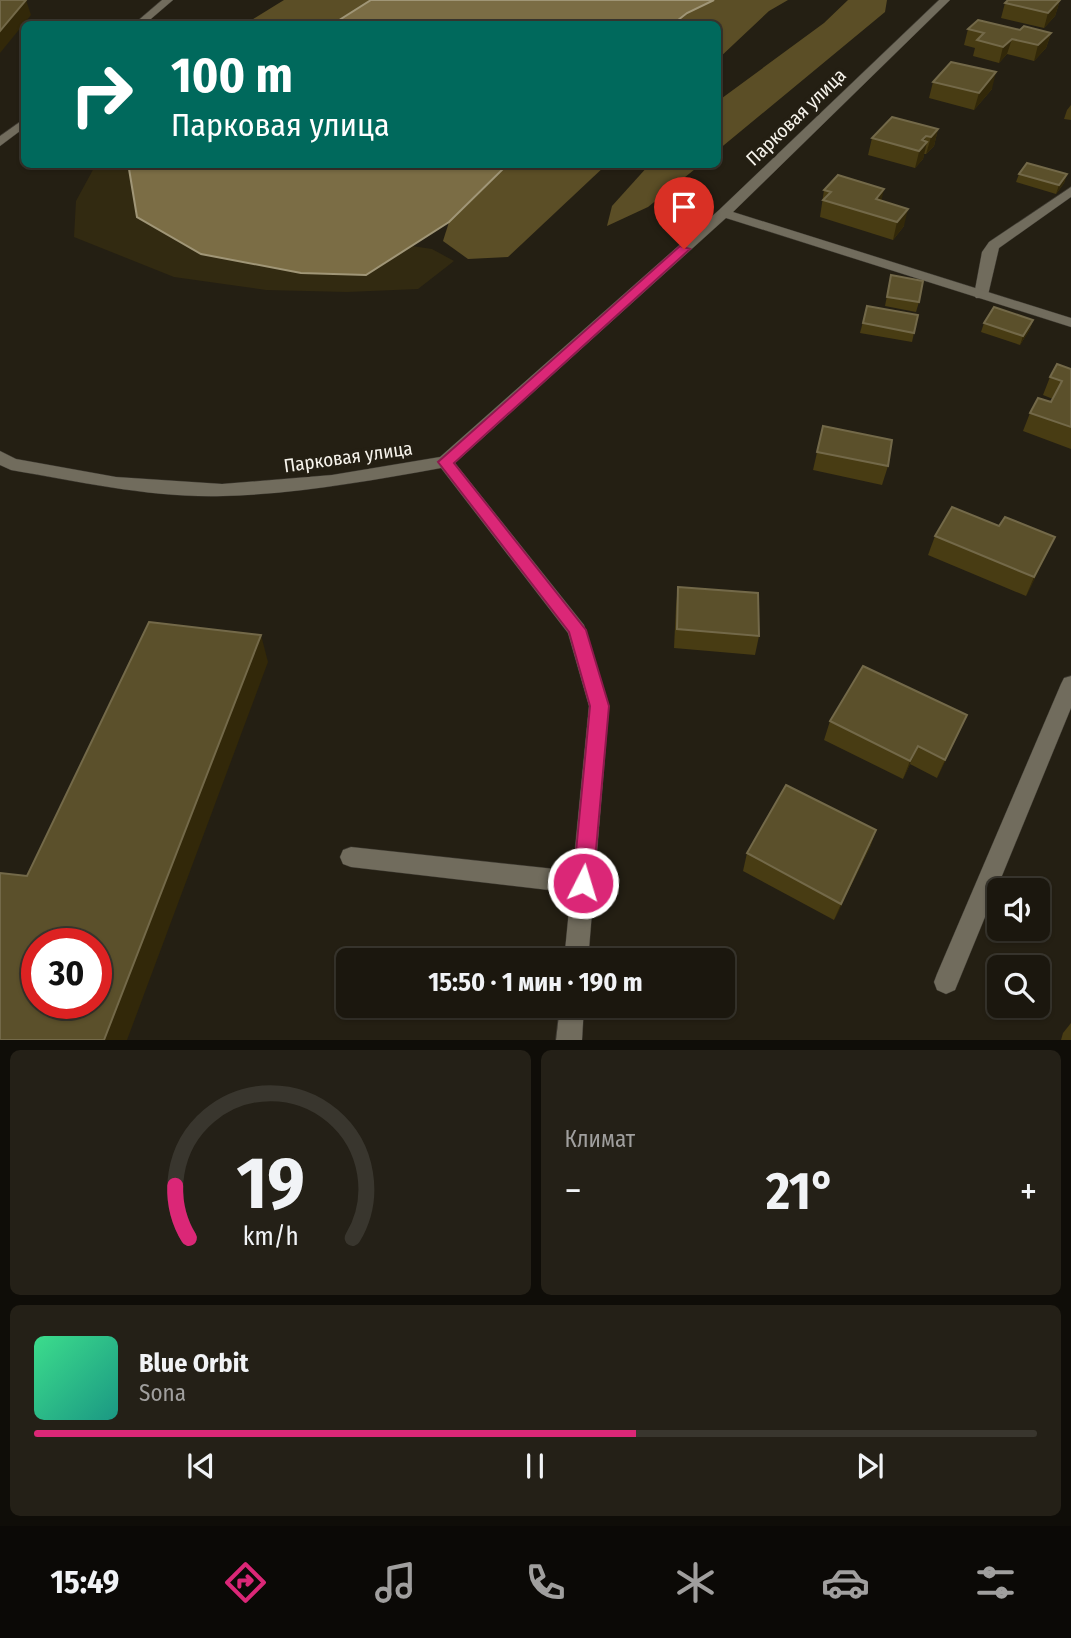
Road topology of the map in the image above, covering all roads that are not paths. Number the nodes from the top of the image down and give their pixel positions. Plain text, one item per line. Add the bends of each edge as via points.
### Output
1 (168, 0) edge
2 (945, 0) edge
3 (143, 21) edge
4 (21, 124) edge
5 (0, 142) edge
6 (1071, 191) edge
7 (724, 213) junction
8 (981, 295) junction
9 (1071, 323) edge
10 (445, 462) junction
11 (4, 464) edge
12 (1071, 684) edge
13 (351, 857) dead end
14 (583, 883) junction
15 (577, 948) edge
16 (946, 982) dead end
17 (571, 1018) edge
18 (569, 1040) edge

1 - 3 street
2 - 7 street, Парковая улица
4 - 5 street
6 - 8 street via 994,245
7 - 8 street
7 - 10 street, Парковая улица
8 - 9 street
10 - 11 street, Парковая улица via 332,481 222,490 116,483
10 - 14 street via 577,630 599,706
12 - 16 street
13 - 14 street
14 - 15 street
17 - 18 street

